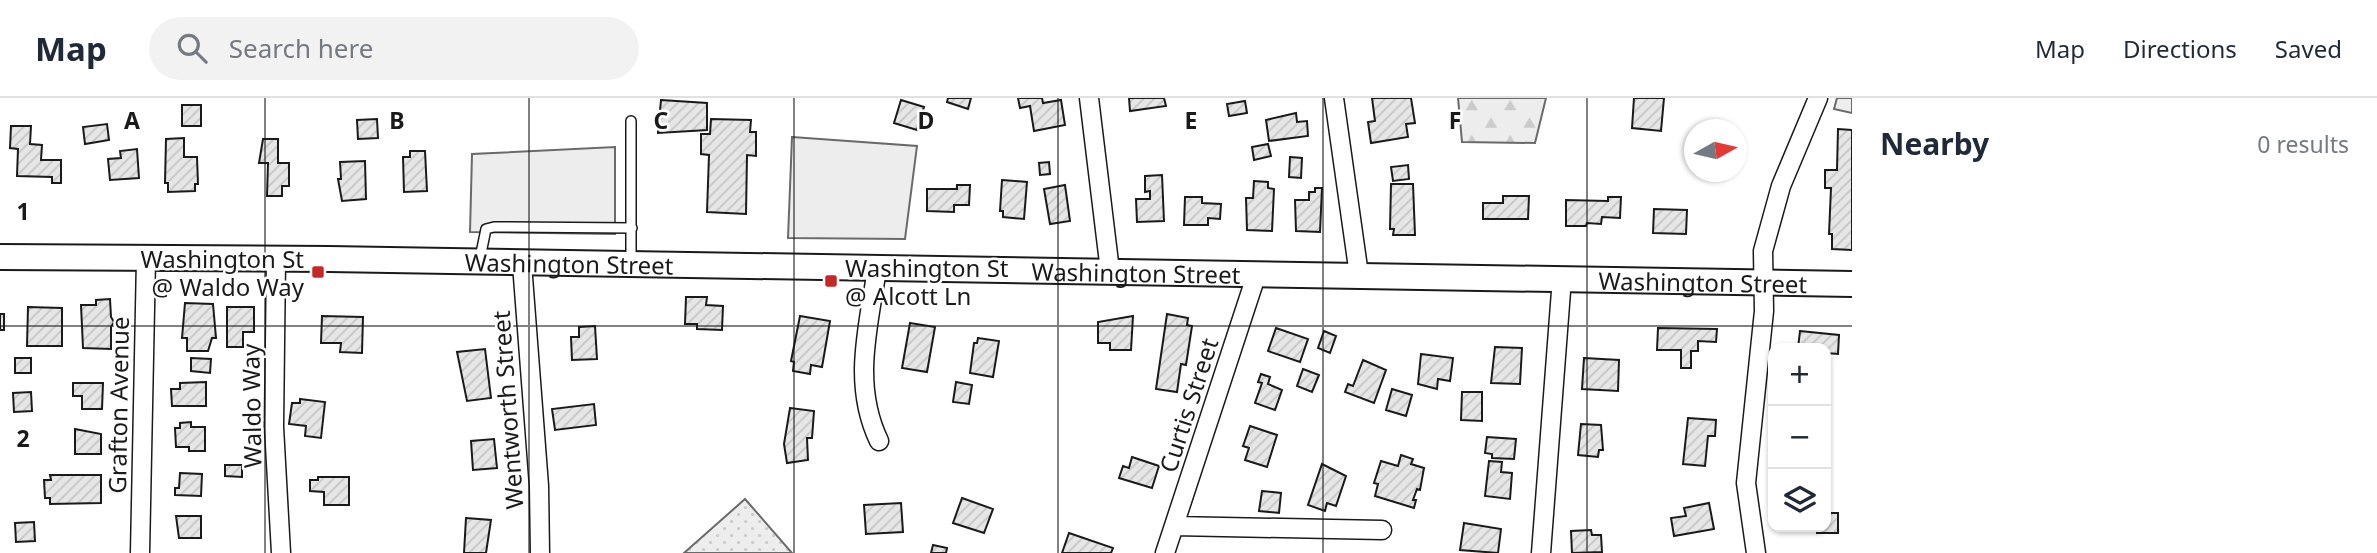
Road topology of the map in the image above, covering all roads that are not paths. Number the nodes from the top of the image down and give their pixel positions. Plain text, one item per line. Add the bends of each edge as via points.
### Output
1 (1089, 98) edge
2 (1334, 98) edge
3 (1818, 98) edge
4 (631, 121) dead end
5 (632, 228) junction
6 (0, 257) edge
7 (146, 259) junction
8 (276, 259) junction
9 (480, 263) junction
10 (522, 264) junction
11 (631, 266) junction
12 (877, 269) junction
13 (1110, 271) junction
14 (1257, 273) junction
15 (1359, 275) junction
16 (1562, 278) junction
17 (1763, 281) junction
18 (1852, 284) edge
19 (879, 441) dead end
20 (1174, 526) junction
21 (1382, 530) dead end
22 (140, 553) edge
23 (281, 553) edge
24 (540, 553) edge
25 (1165, 553) edge
26 (1541, 553) edge
27 (1756, 553) edge

1 - 13 street
2 - 15 street
3 - 17 street via 1781,186 1763,251
4 - 5 lane
5 - 9 lane via 485,229
5 - 11 lane
6 - 7 main road, Washington Street
7 - 8 main road, Washington Street
7 - 22 street, Grafton Avenue
8 - 9 main road, Washington Street
8 - 23 street, Waldo Way via 274,427
9 - 10 main road, Washington Street
10 - 11 main road, Washington Street
10 - 24 street, Wentworth Street
11 - 12 main road, Washington Street
12 - 13 main road, Washington Street
12 - 19 street via 862,376 869,421
13 - 14 main road, Washington Street
14 - 15 main road, Washington Street
14 - 20 street, Curtis Street
15 - 16 main road, Washington Street
16 - 17 main road, Washington Street
16 - 26 street
17 - 18 main road, Washington Street
17 - 27 street via 1764,311 1746,483
20 - 21 street
20 - 25 street, Curtis Street

